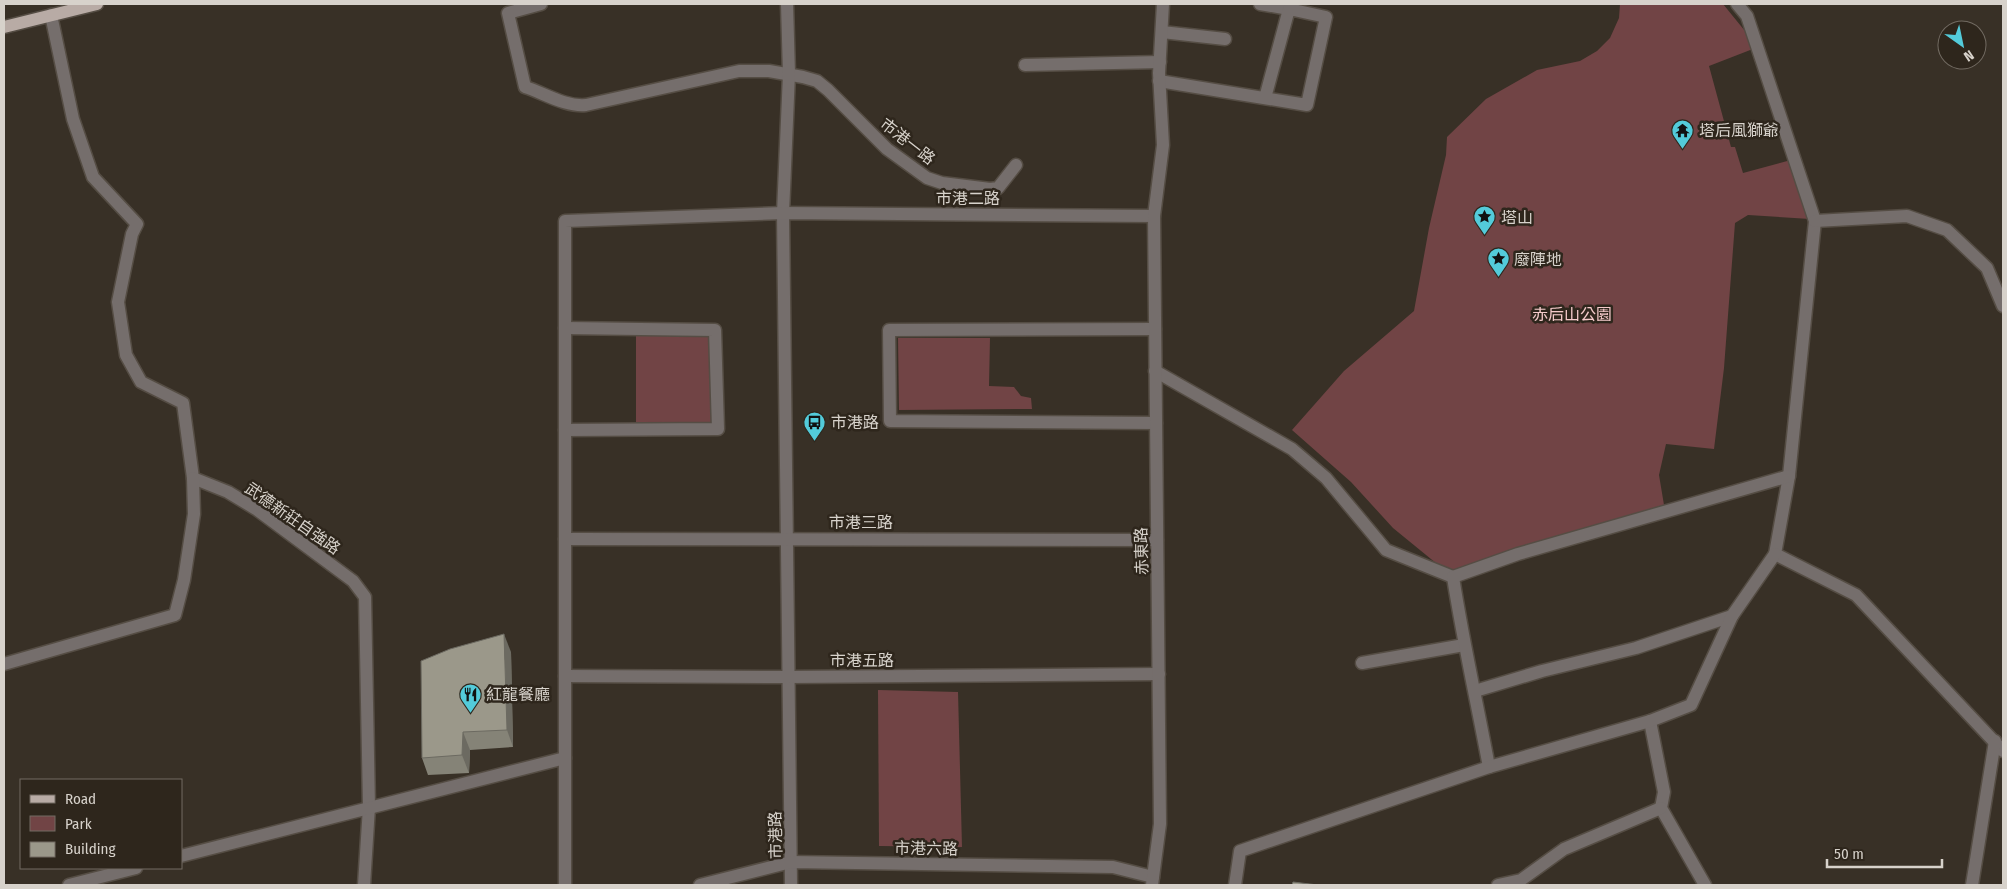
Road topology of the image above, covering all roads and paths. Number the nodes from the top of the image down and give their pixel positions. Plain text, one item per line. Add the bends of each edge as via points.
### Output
1 (97, 4) edge
2 (541, 4) edge
3 (787, 4) edge
4 (1164, 4) edge
5 (1260, 4) edge
6 (1738, 4) edge
7 (1289, 6) edge
8 (51, 15) junction
9 (4, 27) edge
10 (1162, 32) junction
11 (1225, 39) dead end
12 (1160, 62) junction
13 (1025, 65) dead end
14 (789, 74) junction
15 (1160, 81) junction
16 (1265, 98) junction
17 (1016, 165) dead end
18 (783, 213) junction
19 (1154, 216) junction
20 (1815, 221) junction
21 (2003, 306) edge
22 (565, 328) junction
23 (1155, 329) junction
24 (1155, 371) junction
25 (1156, 423) junction
26 (565, 430) junction
27 (1790, 476) junction
28 (193, 478) junction
29 (787, 538) junction
30 (565, 539) junction
31 (1157, 540) junction
32 (1775, 554) junction
33 (1453, 577) junction
34 (1732, 616) junction
35 (1464, 646) junction
36 (1362, 663) dead end
37 (4, 664) edge
38 (1158, 674) junction
39 (565, 676) junction
40 (789, 677) junction
41 (1475, 690) junction
42 (1650, 721) junction
43 (1995, 741) junction
44 (2003, 751) edge
45 (565, 758) junction
46 (1489, 766) junction
47 (369, 808) junction
48 (1661, 808) junction
49 (182, 856) edge
50 (791, 862) junction
51 (132, 869) edge
52 (1152, 881) edge
53 (69, 885) edge
54 (364, 885) edge
55 (565, 885) edge
56 (700, 885) edge
57 (791, 885) edge
58 (1234, 885) edge
59 (1498, 885) edge
60 (1705, 885) edge
61 (1972, 885) edge

1 - 8 main road
2 - 14 street via 508,13 525,87 575,106 738,71
3 - 14 street, 市港路
4 - 10 street, 赤東路
5 - 7 street
6 - 20 street via 1747,16
7 - 16 street
7 - 16 street via 1326,17 1307,105
8 - 9 main road
8 - 28 street via 73,119 93,177 137,224 118,302 126,355 141,382 183,403
10 - 11 street
10 - 12 street, 赤東路
12 - 13 street
12 - 15 street, 赤東路
14 - 17 street, 市港一路 via 817,81 887,149 927,178 942,183 998,188
14 - 18 street, 市港路
15 - 16 street
15 - 19 street, 赤東路 via 1163,145
18 - 19 street, 市港二路
18 - 22 street, 市港二路 via 565,221
18 - 29 street, 市港路
19 - 23 street, 赤東路
20 - 21 street via 1907,216 1947,230 1987,268
20 - 27 street
22 - 26 street
22 - 26 street via 714,330 718,429
23 - 24 street, 赤東路
23 - 25 street via 889,330 890,421
24 - 25 street, 赤東路
24 - 33 street via 1292,449 1326,478 1386,550
25 - 31 street, 赤東路
26 - 30 street
27 - 32 street
27 - 33 street via 1518,554
28 - 37 street via 194,514 184,580 174,615
28 - 47 street, 武德新莊自強路 via 228,492 256,509 353,581 365,597
29 - 30 street, 市港三路
29 - 31 street, 市港三路
29 - 40 street, 市港路
30 - 39 street
31 - 38 street, 赤東路
32 - 34 street
32 - 43 street via 1856,595
33 - 35 street
34 - 41 street via 1636,648
34 - 42 street via 1691,705
35 - 36 street
35 - 41 street
38 - 40 street, 市港五路
38 - 52 street, 赤東路 via 1160,824
39 - 40 street, 市港五路
39 - 45 street
40 - 50 street, 市港路
41 - 46 street
42 - 46 street
42 - 48 street via 1664,792
43 - 44 street
43 - 61 street
45 - 47 street
45 - 55 street
46 - 58 street via 1240,851
47 - 49 street
47 - 54 street, 武德新莊自強路
48 - 59 street via 1564,849 1521,880
48 - 60 street
50 - 52 street, 市港六路 via 1113,867
50 - 56 street, 市港六路
50 - 57 street, 市港路
51 - 53 street

